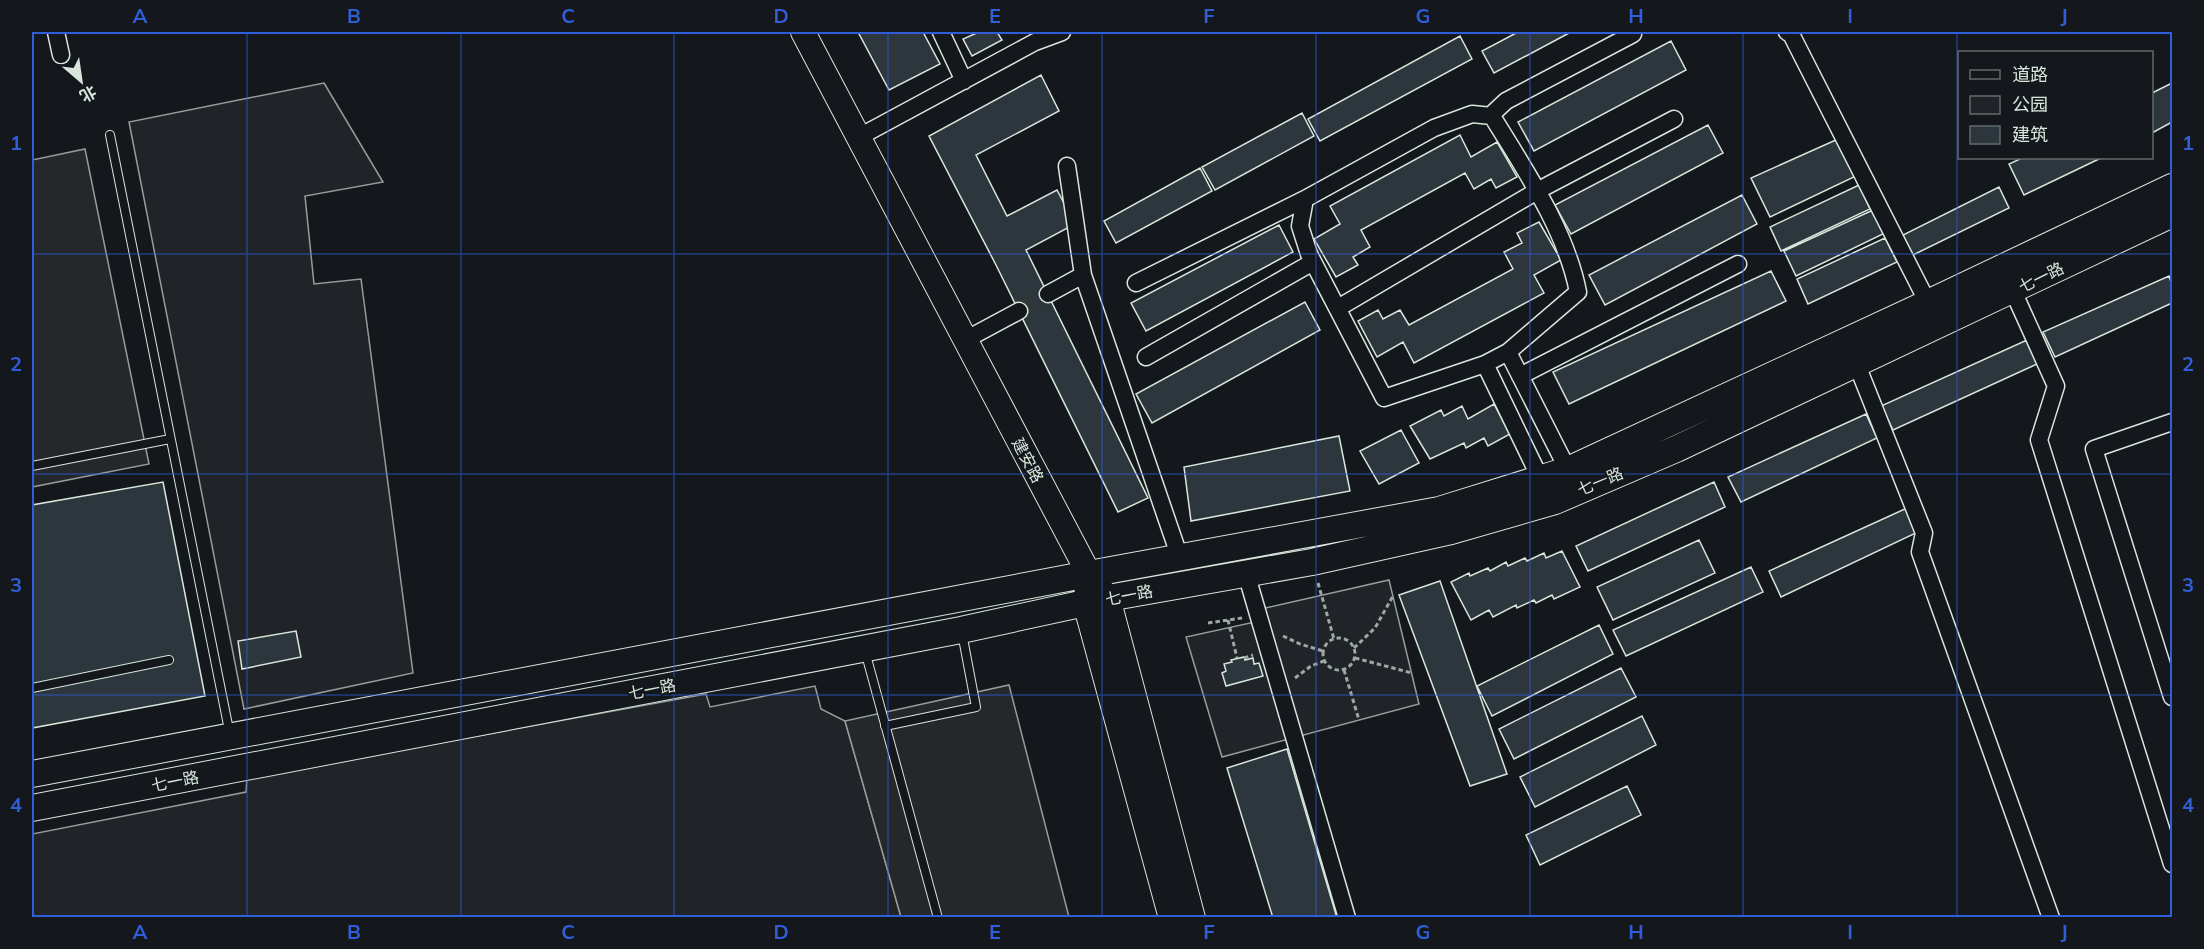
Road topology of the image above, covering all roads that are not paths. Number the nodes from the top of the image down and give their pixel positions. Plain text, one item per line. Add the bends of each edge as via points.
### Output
1 (56, 32) edge
2 (803, 32) edge
3 (941, 32) edge
4 (1062, 32) edge
5 (1792, 32) edge
6 (1633, 34) dead end
7 (61, 55) dead end
8 (964, 81) junction
9 (1490, 116) junction
10 (1674, 119) dead end
11 (110, 135) dead end
12 (858, 138) junction
13 (1067, 166) dead end
14 (2172, 187) edge
15 (1537, 191) junction
16 (1305, 200) junction
17 (2172, 214) edge
18 (1313, 262) junction
19 (1738, 264) dead end
20 (1083, 275) junction
21 (1136, 283) dead end
22 (2013, 291) junction
23 (1048, 294) tunnel mouth
24 (1928, 303) junction
25 (1338, 308) junction
26 (1019, 311) tunnel mouth
27 (965, 340) junction
28 (1508, 352) junction
29 (1146, 357) dead end
30 (1485, 364) junction
31 (1857, 365) junction
32 (1520, 376) junction
33 (2172, 422) edge
34 (171, 439) junction
35 (32, 466) edge
36 (1568, 470) junction
37 (1541, 480) junction
38 (1179, 555) dead end
39 (1246, 573) junction
40 (1089, 574) junction
41 (1097, 601) junction
42 (962, 630) junction
43 (864, 648) junction
44 (170, 660) dead end
45 (32, 688) edge
46 (2172, 697) edge
47 (885, 726) junction
48 (230, 736) junction
49 (32, 774) edge
50 (32, 808) edge
51 (2172, 864) edge
52 (938, 918) edge
53 (1171, 918) edge
54 (1194, 918) edge
55 (1347, 918) edge
56 (2051, 918) edge

1 - 7 street
2 - 12 street, 建安路
3 - 8 street
4 - 8 street via 1035,42
5 - 24 street
6 - 9 street via 1506,101
8 - 12 street
9 - 15 street
9 - 16 street via 1472,114 1434,128
10 - 15 street
11 - 34 lane
12 - 27 street, 建安路
13 - 20 street
14 - 24 main road, 七一路
15 - 25 street
15 - 28 street via 1573,268 1578,292
16 - 18 street via 1299,226
16 - 21 street
17 - 22 main road, 七一路
18 - 25 street
18 - 29 street
19 - 32 street
20 - 23 street
20 - 38 street
22 - 31 main road, 七一路
22 - 51 street via 2056,386 2039,440
24 - 36 main road, 七一路
25 - 30 street via 1384,399
26 - 27 street
27 - 40 street, 建安路
28 - 30 street
28 - 32 street
30 - 37 street
31 - 39 main road, 七一路 via 1555,501 1451,531
31 - 56 street via 1924,533 1920,552
32 - 36 street
33 - 46 street via 2094,449
34 - 35 lane
34 - 48 lane
36 - 37 main road, 七一路
37 - 40 main road, 七一路 via 1439,510
39 - 41 main road, 七一路
39 - 55 street
40 - 41 street
40 - 48 main road, 七一路
41 - 42 main road, 七一路
41 - 53 street
41 - 54 street
42 - 43 main road, 七一路
42 - 47 lane via 976,706
43 - 47 lane
43 - 50 main road, 七一路
44 - 45 lane
47 - 52 lane
48 - 49 main road, 七一路

